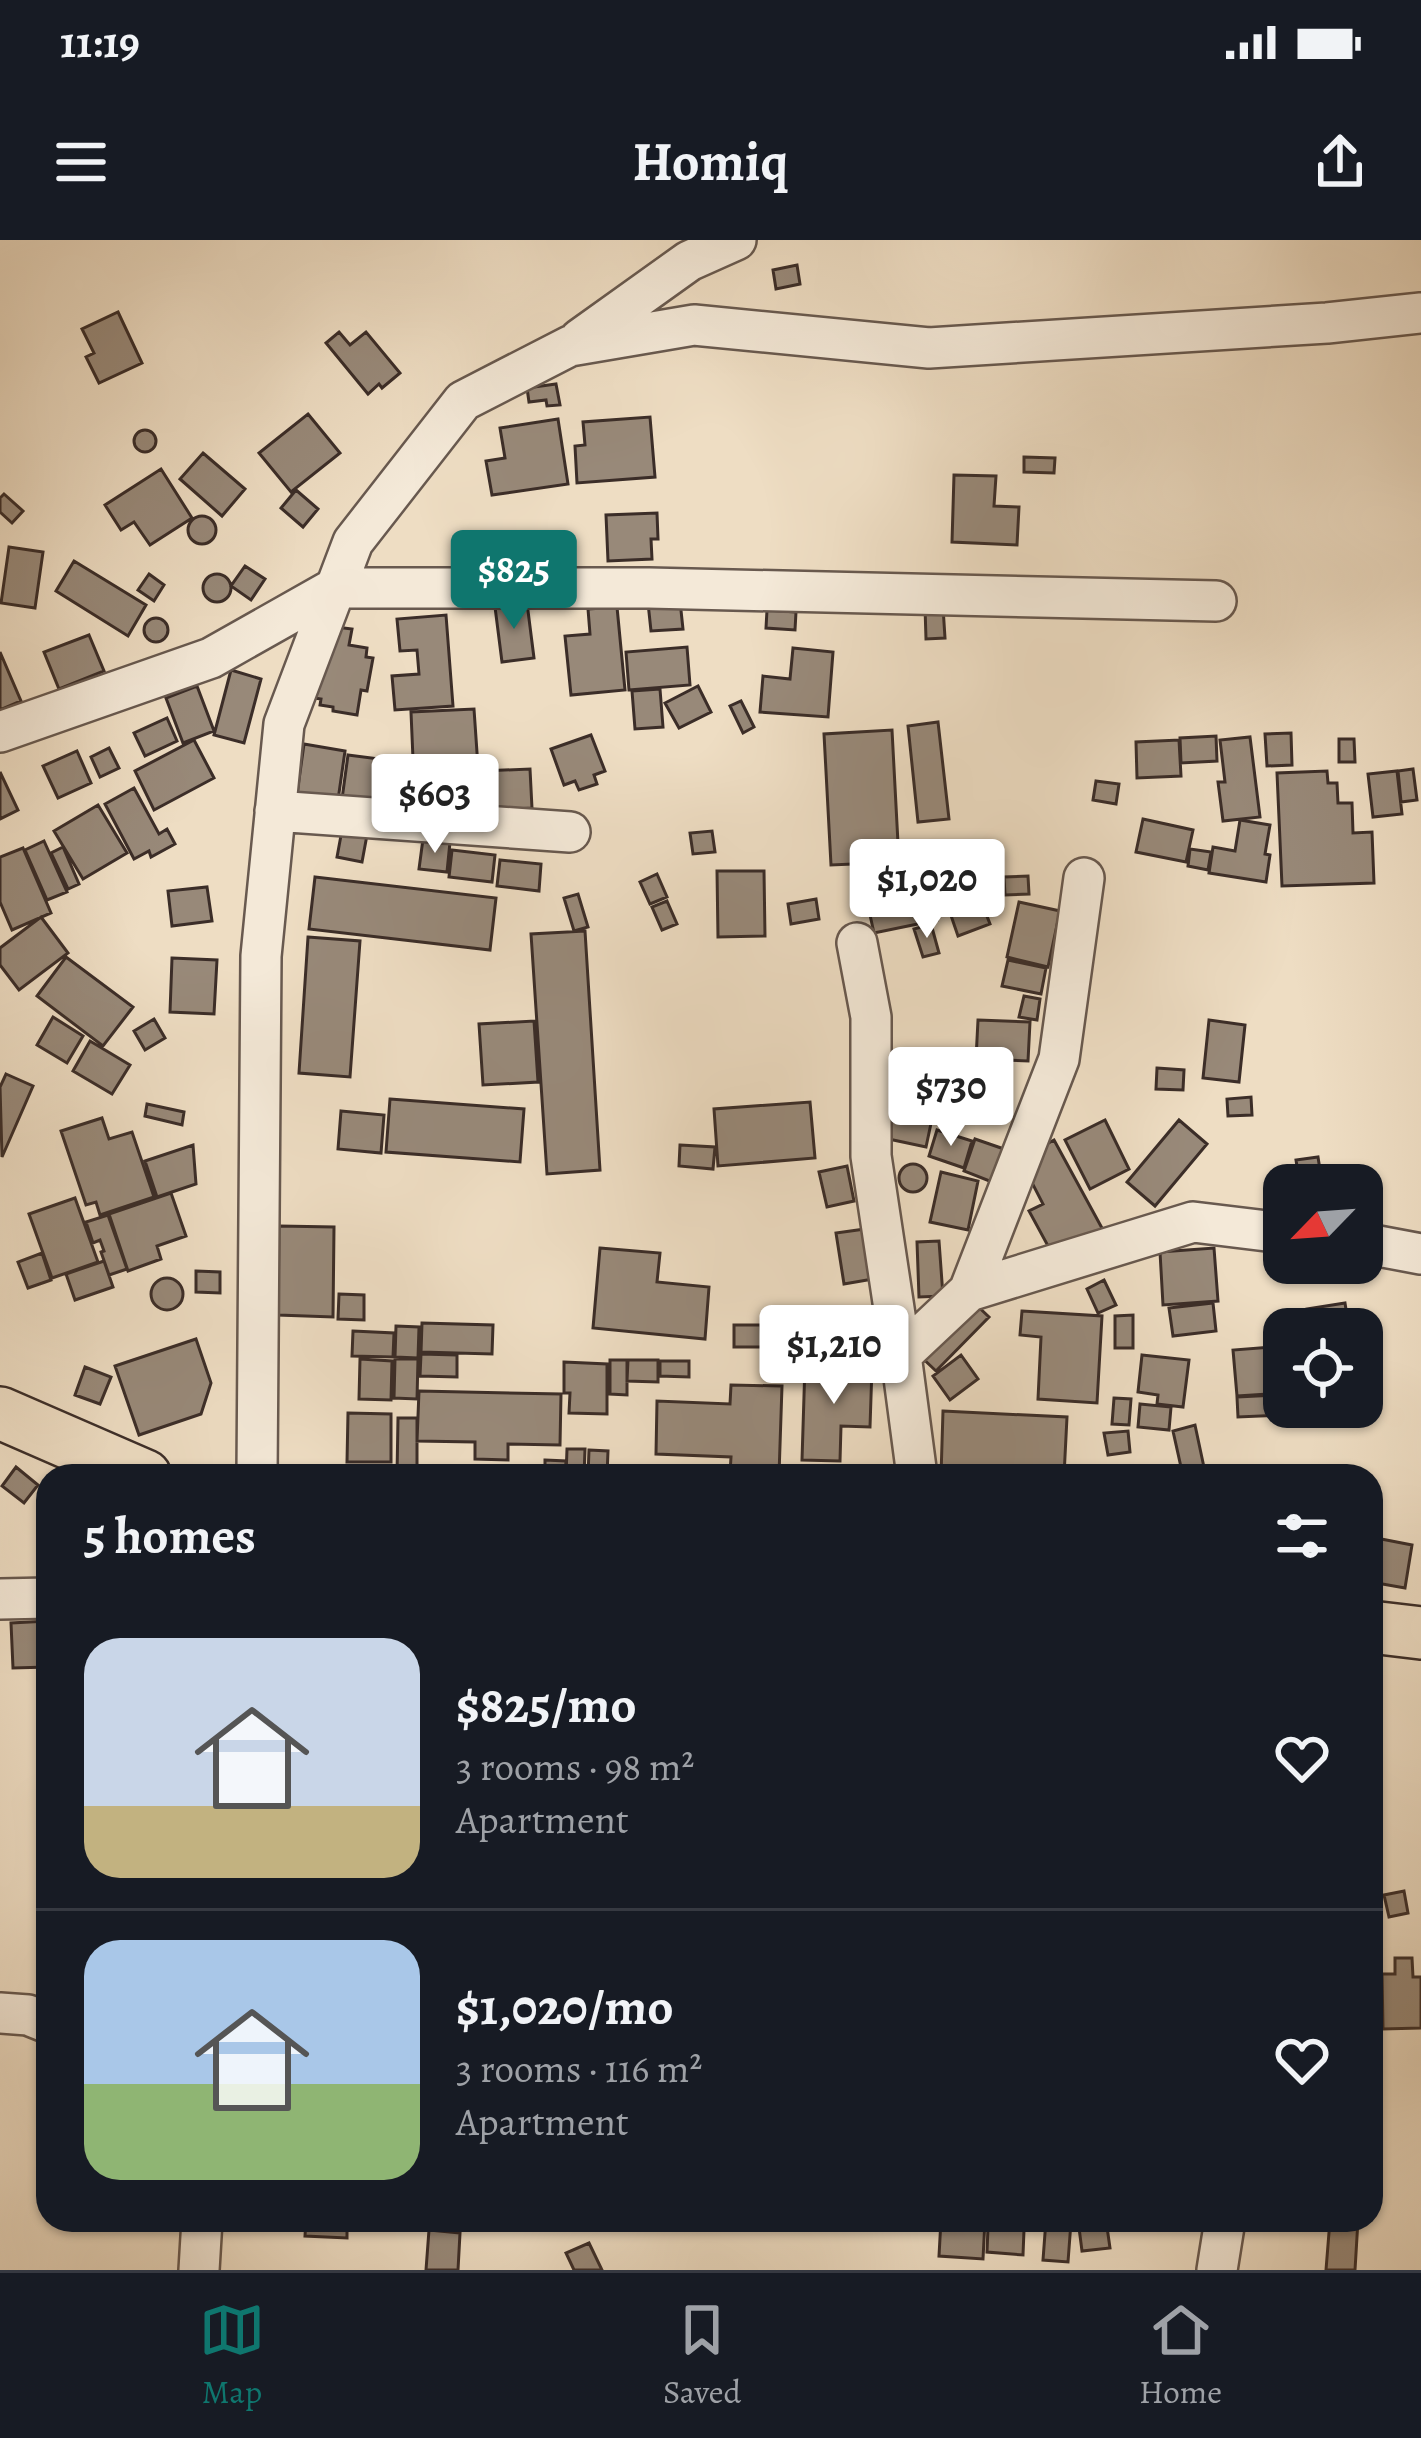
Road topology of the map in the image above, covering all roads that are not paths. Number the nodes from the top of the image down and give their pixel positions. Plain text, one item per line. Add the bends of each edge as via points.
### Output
1 (736, 240) edge
2 (1421, 314) edge
3 (570, 346) junction
4 (335, 588) junction
5 (1216, 601) dead end
6 (0, 732) edge
7 (275, 811) junction
8 (570, 832) dead end
9 (1084, 878) dead end
10 (857, 943) dead end
11 (1263, 1230) edge
12 (1383, 1247) edge
13 (1421, 1254) edge
14 (968, 1291) junction
15 (901, 1355) junction
16 (0, 1413) edge
17 (118, 1464) edge
18 (256, 1464) edge
19 (915, 1464) edge
20 (36, 1598) edge
21 (0, 1599) edge
22 (1383, 1629) edge
23 (1421, 1634) edge
24 (0, 2013) edge
25 (36, 2018) edge
26 (201, 2232) edge
27 (1223, 2232) edge
28 (199, 2270) edge
29 (1217, 2270) edge

1 - 3 street via 689,261
2 - 3 street via 929,348 694,325
3 - 4 street via 463,401 353,542
4 - 5 street
4 - 6 street via 211,658
4 - 7 street via 284,724
7 - 8 street
7 - 18 street via 261,956
9 - 14 street via 1059,1059
10 - 15 street via 871,1017 871,1156
11 - 14 street via 1193,1222
12 - 13 street
14 - 15 street
15 - 19 street
16 - 17 main road
20 - 21 street
22 - 23 main road
24 - 25 street
26 - 28 street
27 - 29 street

